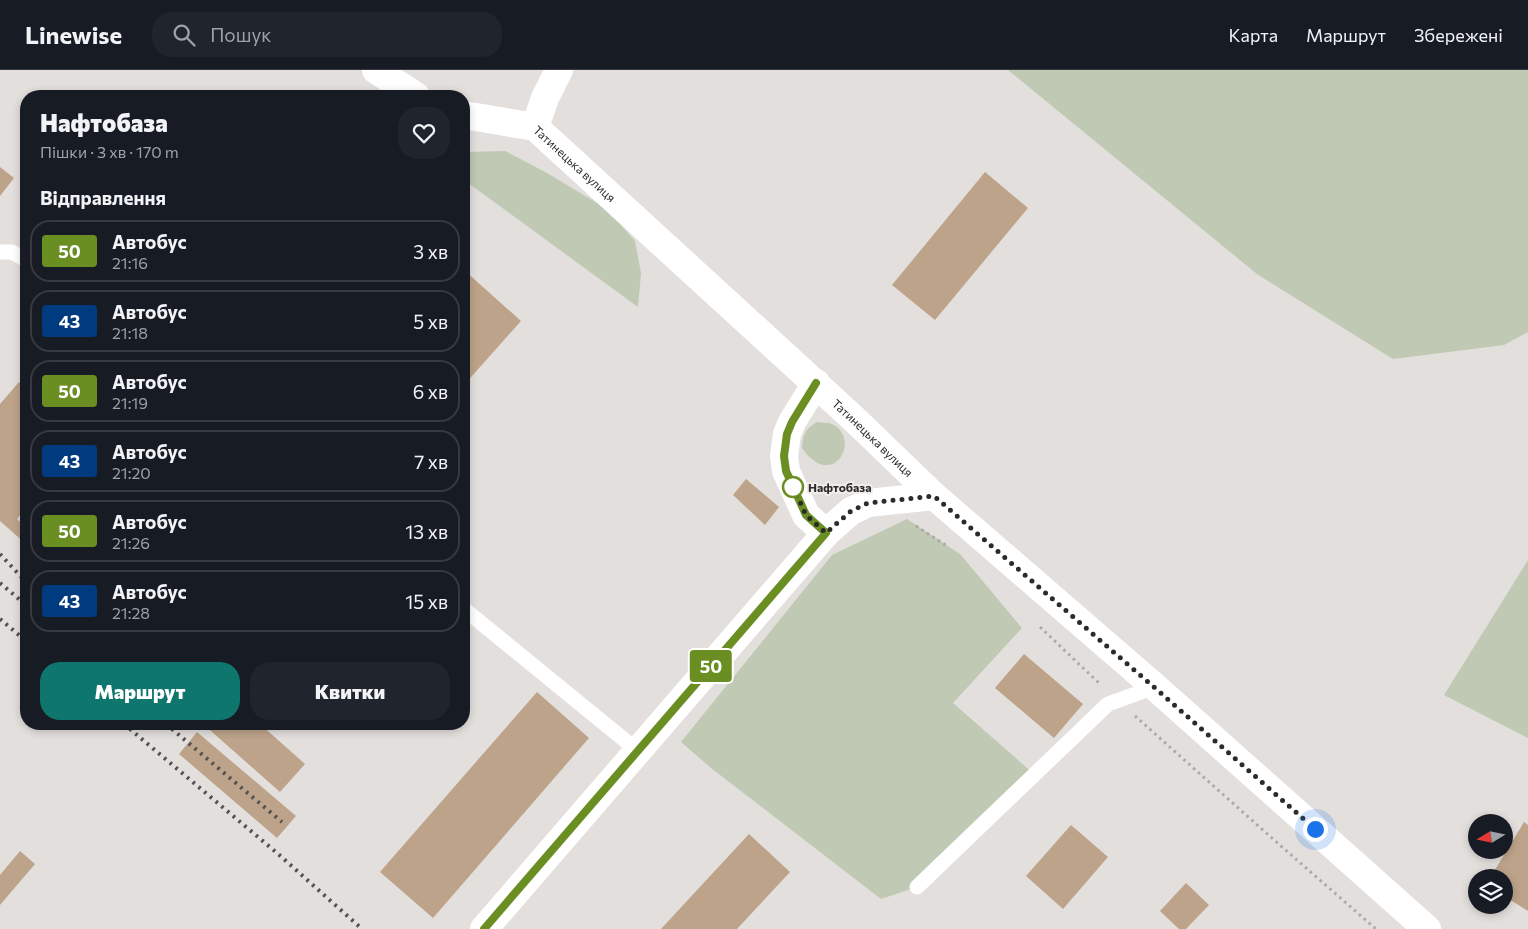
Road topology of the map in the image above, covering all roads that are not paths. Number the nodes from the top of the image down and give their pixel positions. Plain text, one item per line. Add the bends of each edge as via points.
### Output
1 (376, 70) edge
2 (559, 70) edge
3 (407, 90) edge
4 (470, 117) edge
5 (535, 128) junction
6 (0, 252) edge
7 (20, 257) edge
8 (816, 383) junction
9 (934, 496) junction
10 (826, 533) junction
11 (470, 614) edge
12 (1155, 688) junction
13 (638, 750) junction
14 (918, 886) dead end
15 (484, 929) edge
16 (1427, 929) edge

1 - 3 street
2 - 5 street
4 - 5 street, Татинецька вулиця
5 - 8 street, Татинецька вулиця
6 - 7 lane via 12,252
8 - 9 street, Татинецька вулиця
8 - 10 street via 792,422 784,456 786,471 806,515
9 - 10 street via 868,503 851,511
9 - 12 street, Татинецька вулиця
10 - 13 street
11 - 13 lane
12 - 14 lane via 1108,704
12 - 16 street, Татинецька вулиця
13 - 15 street

